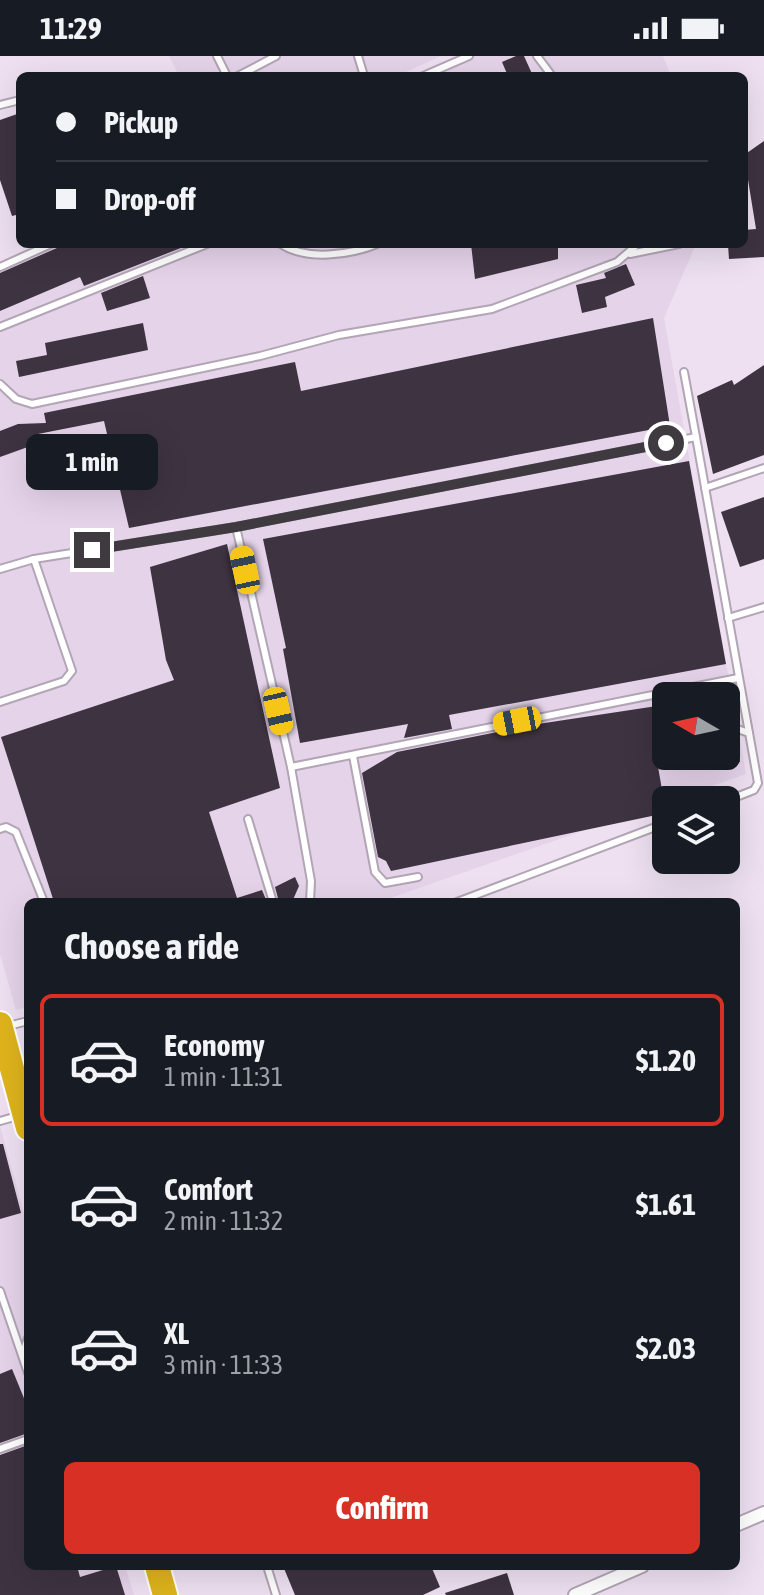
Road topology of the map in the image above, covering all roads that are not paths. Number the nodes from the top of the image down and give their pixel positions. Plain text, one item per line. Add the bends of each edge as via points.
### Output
1 (276, 56) edge
2 (469, 56) edge
3 (246, 72) edge
4 (432, 72) edge
5 (42, 248) edge
6 (197, 248) edge
7 (294, 248) edge
8 (363, 248) edge
9 (635, 248) edge
10 (659, 248) edge
11 (630, 254) junction
12 (0, 267) edge
13 (0, 327) edge
14 (684, 372) dead end
15 (0, 384) edge
16 (696, 437) junction
17 (764, 468) edge
18 (705, 488) junction
19 (236, 527) junction
20 (34, 559) junction
21 (0, 569) edge
22 (764, 607) edge
23 (728, 618) junction
24 (738, 678) junction
25 (721, 682) edge
26 (652, 698) edge
27 (0, 702) edge
28 (740, 730) edge
29 (749, 733) junction
30 (353, 756) junction
31 (291, 767) junction
32 (761, 778) edge
33 (740, 796) edge
34 (248, 819) dead end
35 (652, 828) edge
36 (0, 829) edge
37 (418, 877) dead end
38 (42, 898) edge
39 (272, 898) edge
40 (310, 898) edge
41 (468, 898) edge
42 (24, 1022) edge
43 (0, 1026) edge
44 (24, 1114) edge
45 (0, 1121) edge
46 (24, 1121) edge
47 (0, 1291) edge
48 (24, 1354) edge
49 (23, 1358) junction
50 (24, 1361) edge
51 (24, 1440) edge
52 (0, 1449) edge
53 (764, 1513) edge
54 (740, 1523) edge
55 (158, 1570) edge
56 (268, 1570) edge
57 (633, 1570) edge
58 (165, 1595) edge
59 (276, 1595) edge
60 (575, 1595) edge

1 - 3 lane
2 - 4 lane
5 - 12 lane
6 - 13 lane
7 - 8 lane via 341,254
9 - 11 lane
10 - 11 lane
11 - 15 lane via 492,309 339,335 119,387 32,404 16,399
14 - 16 lane
16 - 18 lane
16 - 19 lane
17 - 18 lane
18 - 23 lane
19 - 20 lane
19 - 31 lane
20 - 21 lane
20 - 27 lane via 72,671 64,681
22 - 23 lane
23 - 24 lane
24 - 25 lane
24 - 29 lane
26 - 30 lane
28 - 29 lane
29 - 32 lane
30 - 31 lane
30 - 37 lane via 375,872 385,883
31 - 40 lane
32 - 33 lane via 754,790
34 - 39 lane
35 - 41 lane
36 - 38 lane via 16,832
42 - 43 lane
43 - 44 highway
45 - 46 lane
47 - 49 lane
48 - 49 lane
49 - 50 lane
51 - 52 lane
53 - 54 street
55 - 58 highway
56 - 59 lane
57 - 60 street

